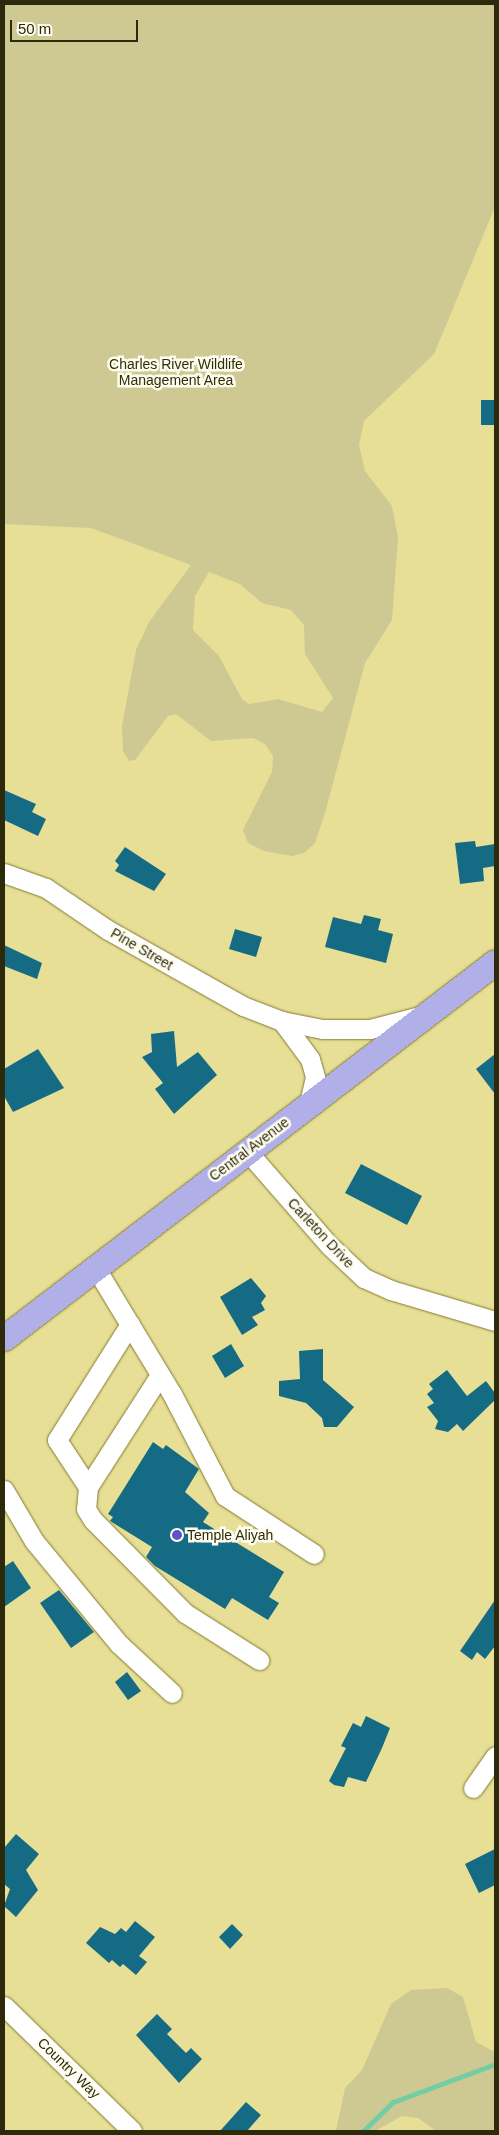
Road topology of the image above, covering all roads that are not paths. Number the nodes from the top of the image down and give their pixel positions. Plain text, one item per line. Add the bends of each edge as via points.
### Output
1 (4, 873) edge
2 (495, 962) edge
3 (424, 1015) junction
4 (282, 1021) junction
5 (308, 1104) junction
6 (248, 1151) junction
7 (95, 1267) junction
8 (495, 1320) edge
9 (130, 1324) junction
10 (4, 1338) edge
11 (160, 1375) junction
12 (88, 1487) junction
13 (4, 1490) edge
14 (314, 1554) dead end
15 (258, 1660) dead end
16 (172, 1693) dead end
17 (495, 1756) edge
18 (472, 1788) dead end
19 (4, 2006) edge
20 (132, 2131) edge

1 - 4 street, Pine Street via 46,888 108,930 242,1006
2 - 3 main road, Central Avenue
3 - 4 street, Pine Street via 370,1029 322,1029
3 - 5 main road, Central Avenue
4 - 5 street via 310,1059 315,1077
5 - 6 main road, Central Avenue
6 - 7 main road, Central Avenue
6 - 8 street, Carleton Drive via 330,1246 364,1278 391,1290
7 - 9 street
7 - 10 main road, Central Avenue
9 - 11 street
9 - 12 street via 57,1440
11 - 12 street
11 - 14 street via 226,1496
12 - 15 street via 86,1509 93,1520 185,1613
13 - 16 street via 34,1541 119,1644
17 - 18 street
19 - 20 street, Country Way

